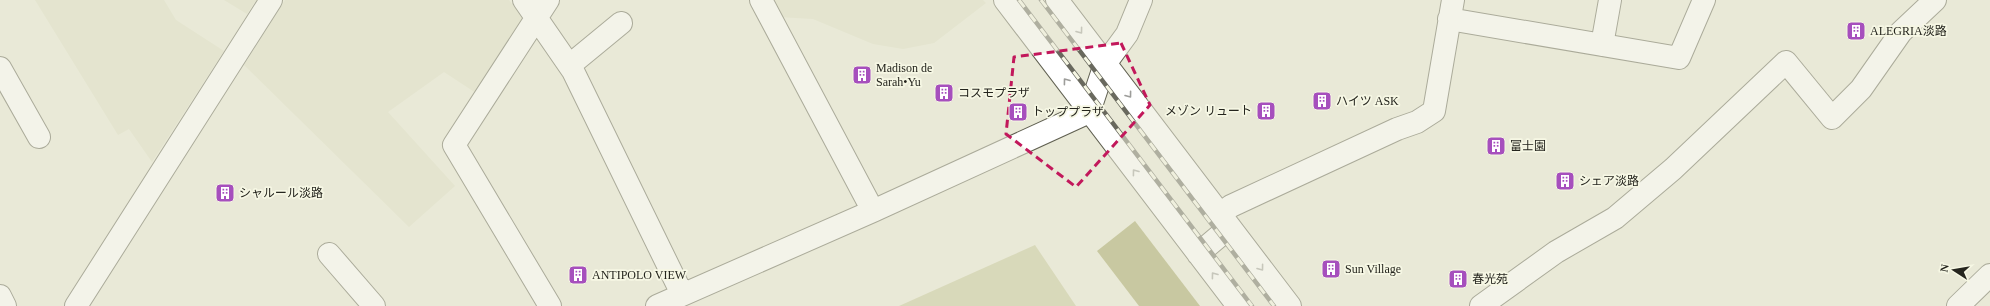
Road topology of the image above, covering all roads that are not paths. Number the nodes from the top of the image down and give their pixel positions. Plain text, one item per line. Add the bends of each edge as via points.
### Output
1 (271, 0) edge
2 (762, 0) edge
3 (1005, 0) edge
4 (1056, 0) edge
5 (1141, 0) edge
6 (1610, 0) edge
7 (1704, 0) edge
8 (1935, 0) edge
9 (536, 6) edge
10 (1451, 10) edge
11 (621, 23) dead end
12 (1602, 45) junction
13 (1105, 64) junction
14 (570, 65) junction
15 (0, 68) edge
16 (1089, 112) junction
17 (39, 137) dead end
18 (873, 211) junction
19 (1225, 221) junction
20 (329, 254) dead end
21 (1198, 254) junction
22 (1990, 275) edge
23 (0, 296) edge
24 (671, 302) edge
25 (5, 306) edge
26 (76, 306) edge
27 (374, 306) edge
28 (550, 306) edge
29 (1238, 306) edge
30 (1290, 306) edge
31 (1481, 306) edge
32 (1958, 306) edge

1 - 26 street
2 - 18 street
16 -> 3 street
4 -> 13 street
5 - 13 street via 1127,34
6 - 12 street
7 - 12 street via 1679,58
8 - 31 street via 1901,32 1861,89 1832,118 1786,62 1673,169 1615,218 1556,252
9 - 14 street
9 - 28 street via 454,146
10 - 12 street
10 - 19 street via 1434,111 1417,122 1231,206
11 - 14 street
13 - 16 street
13 -> 19 street
14 - 24 street
15 - 17 street
16 - 18 street
21 -> 16 street
18 - 24 street
19 - 21 street
19 -> 30 street
20 - 27 street
29 -> 21 street
22 - 32 street
23 - 25 street

